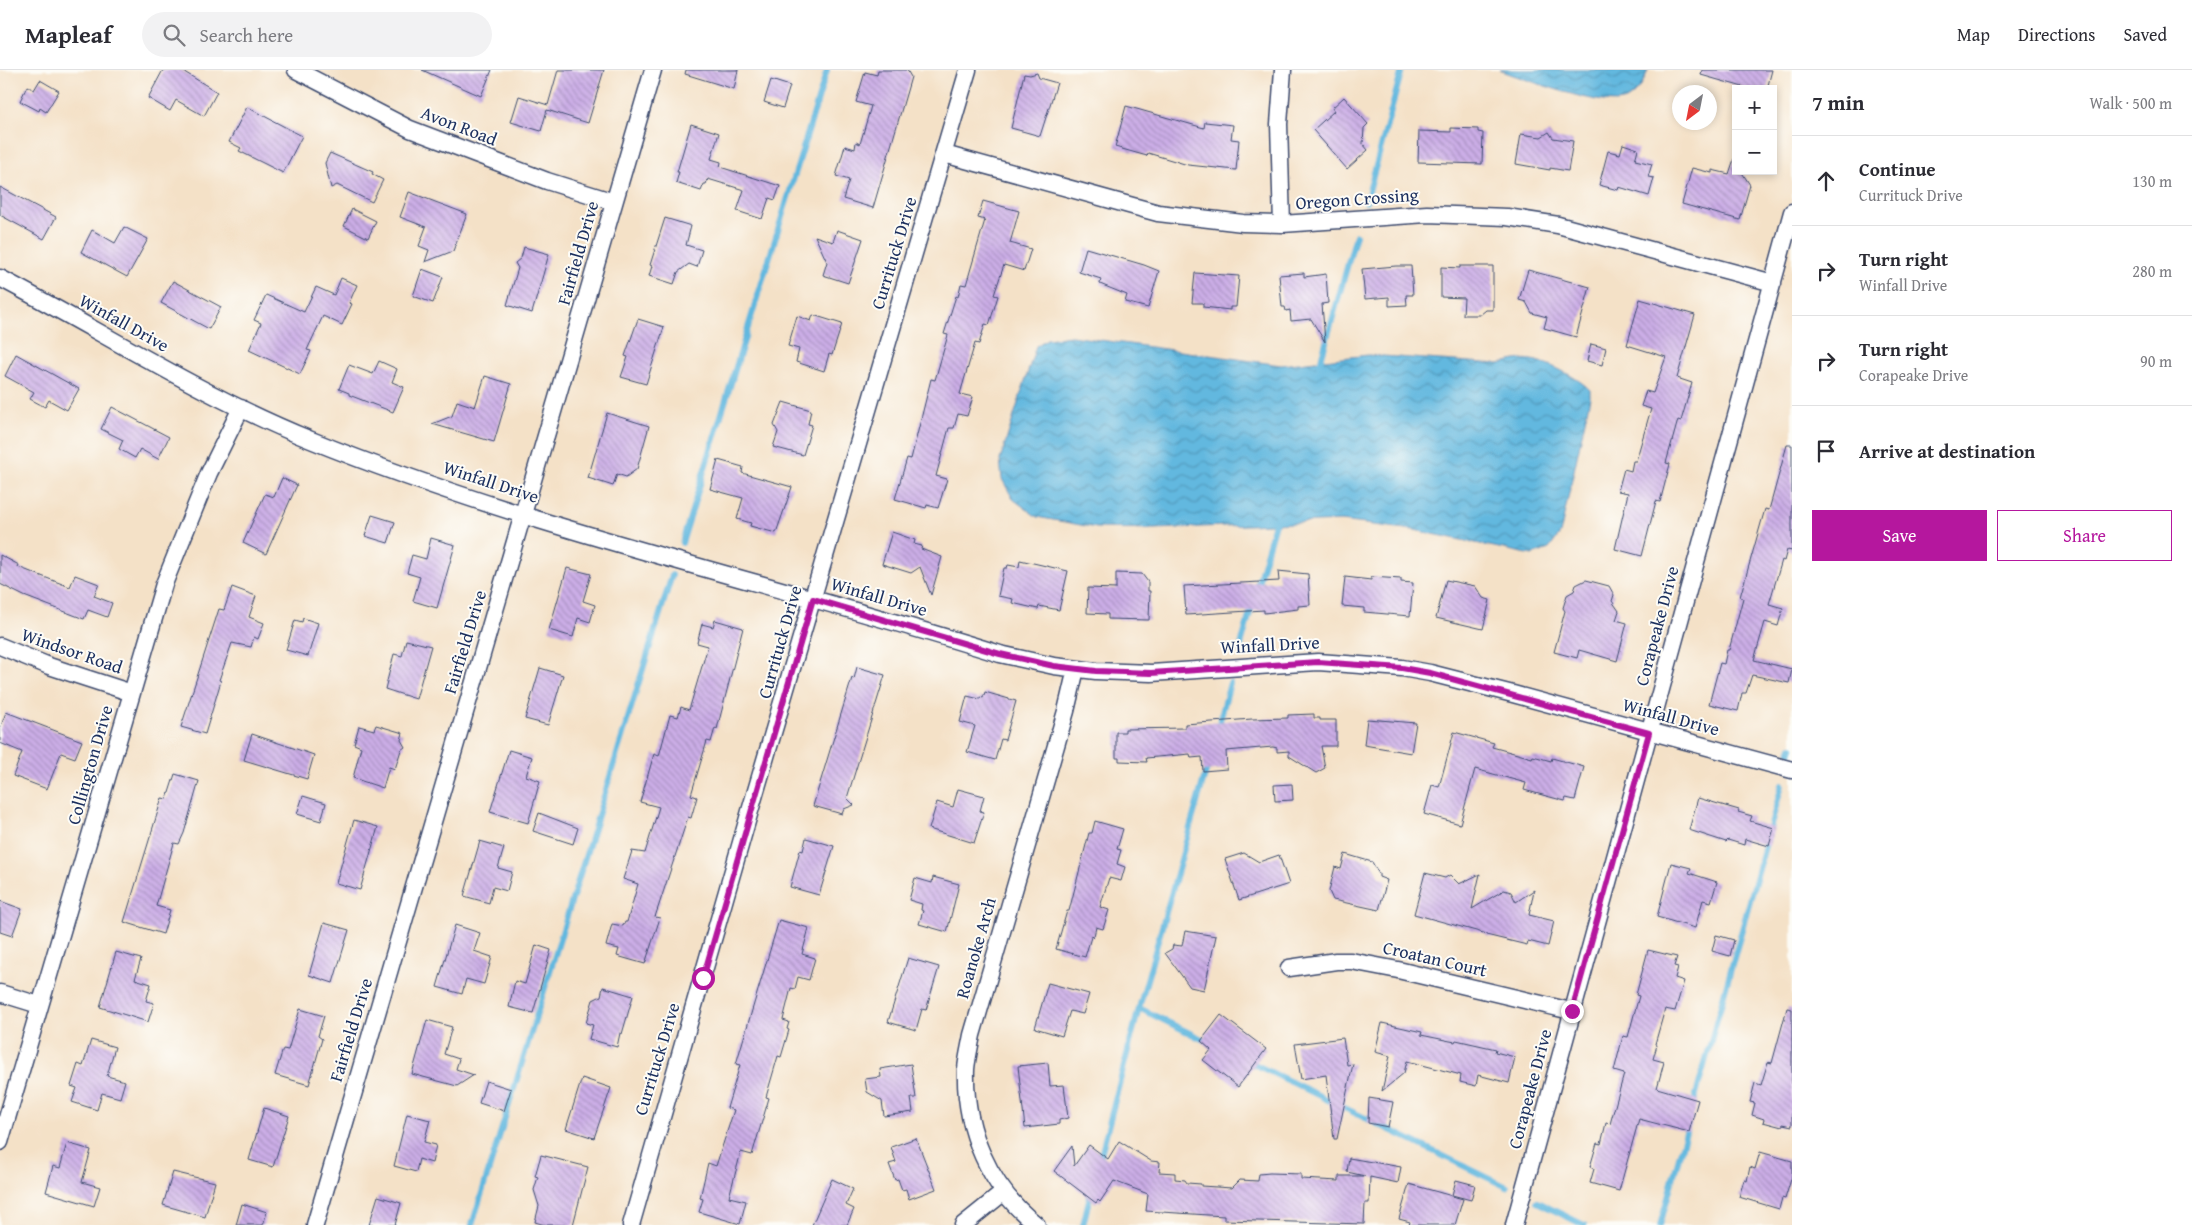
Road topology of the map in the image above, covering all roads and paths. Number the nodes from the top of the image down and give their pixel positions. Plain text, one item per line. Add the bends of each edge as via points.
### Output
1 (296, 70) edge
2 (653, 70) edge
3 (968, 70) edge
4 (1284, 70) edge
5 (944, 154) junction
6 (614, 202) junction
7 (1792, 212) edge
8 (1282, 224) junction
9 (0, 278) edge
10 (1772, 284) junction
11 (242, 408) junction
12 (524, 514) junction
13 (813, 599) junction
14 (0, 646) edge
15 (1076, 668) junction
16 (132, 692) junction
17 (1649, 733) junction
18 (1792, 770) edge
19 (1289, 968) dead end
20 (0, 993) edge
21 (39, 1005) junction
22 (1572, 1011) junction
23 (0, 1142) edge
24 (1004, 1192) junction
25 (315, 1225) edge
26 (631, 1225) edge
27 (962, 1225) edge
28 (1037, 1225) edge
29 (1514, 1225) edge

1 - 6 street, Avon Road via 410,129 547,182
2 - 6 street, Fairfield Drive
3 - 5 street, Currituck Drive
4 - 8 street via 1279,124
5 - 8 street, Oregon Crossing via 1158,213
5 - 13 street, Currituck Drive
6 - 12 street, Fairfield Drive
7 - 10 street, Corapeake Drive
8 - 10 street, Oregon Crossing via 1427,214 1507,216 1558,225
9 - 11 street, Winfall Drive
10 - 17 street, Corapeake Drive
11 - 12 street, Winfall Drive via 308,439 385,469
11 - 16 street, Collington Drive via 209,473 164,584
12 - 13 street, Winfall Drive
12 - 25 street, Fairfield Drive
13 - 15 street, Winfall Drive via 1000,654
13 - 26 street, Currituck Drive
14 - 16 street, Windsor Road via 49,666
15 - 17 street, Winfall Drive via 1151,673 1318,662 1402,668 1504,692
15 - 24 street, Roanoke Arch via 972,1035 966,1067 971,1121 980,1152
16 - 21 street, Collington Drive
17 - 18 street, Winfall Drive
17 - 22 street, Corapeake Drive
19 - 22 street, Croatan Court via 1351,961
20 - 21 street
21 - 23 street, Collington Drive
22 - 29 street, Corapeake Drive
24 - 27 street
24 - 28 street, Roanoke Arch

